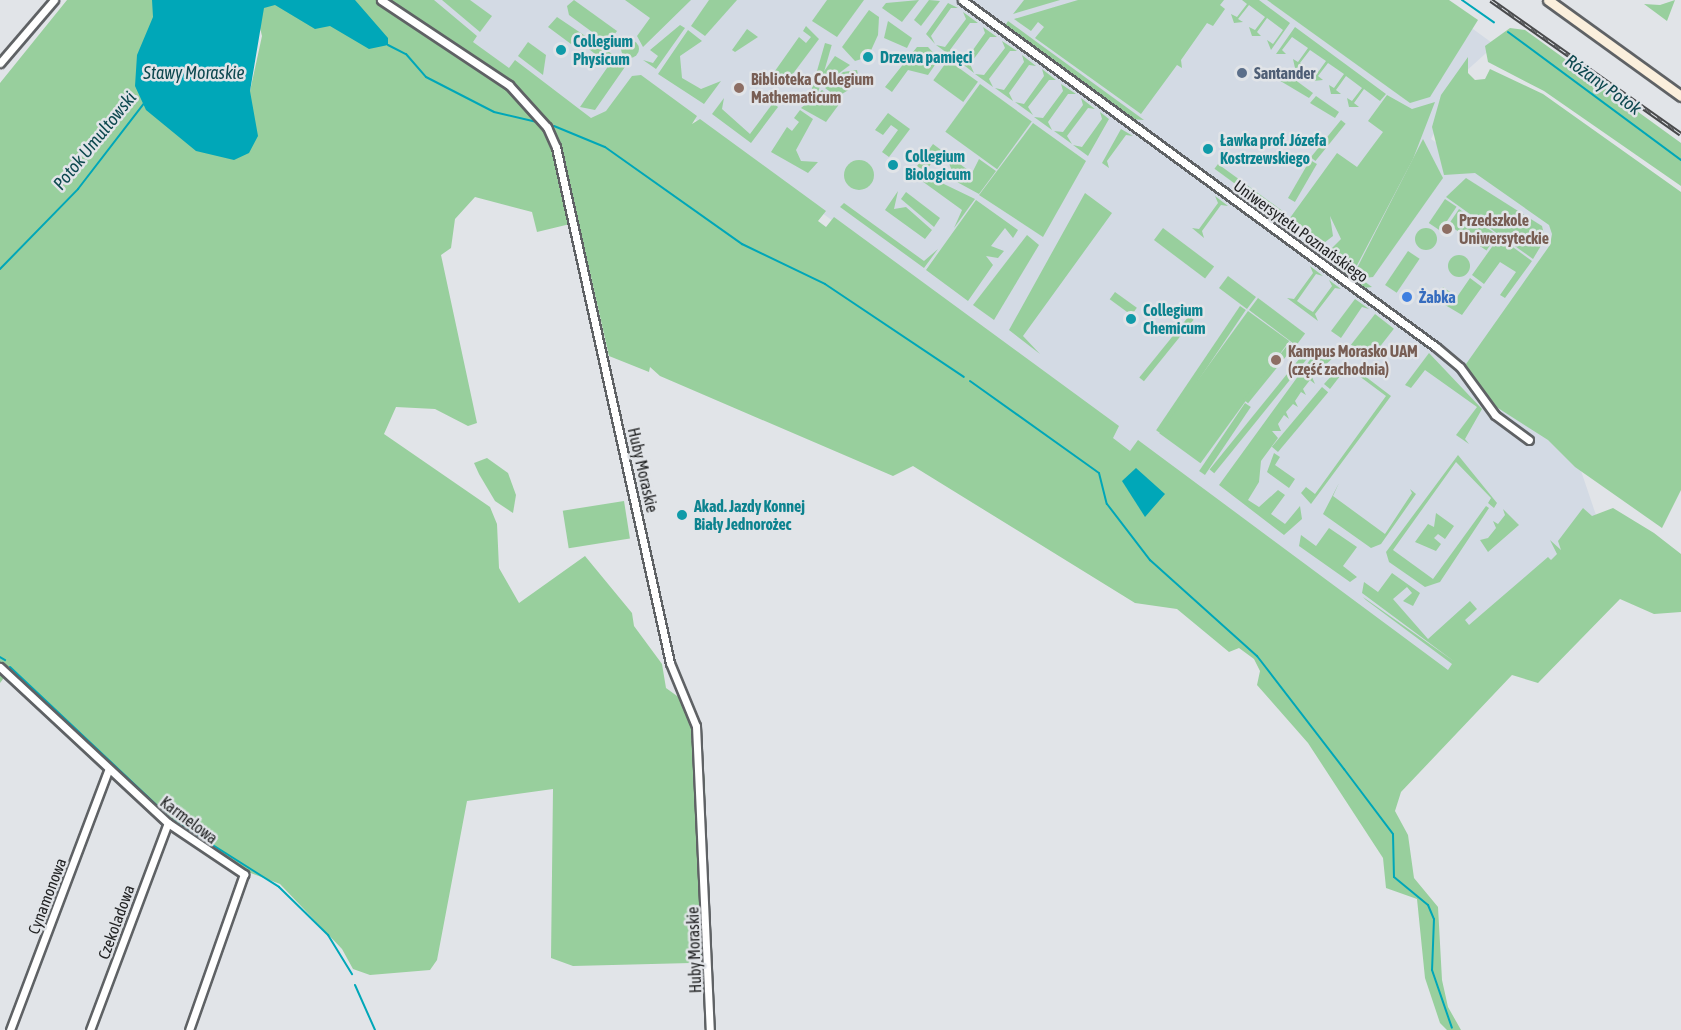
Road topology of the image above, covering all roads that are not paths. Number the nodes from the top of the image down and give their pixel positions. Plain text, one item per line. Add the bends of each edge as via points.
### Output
1 (54, 0) edge
2 (381, 0) edge
3 (962, 0) edge
4 (1548, 0) edge
5 (0, 63) edge
6 (1681, 96) edge
7 (1529, 440) dead end
8 (1, 668) edge
9 (108, 771) junction
10 (168, 823) junction
11 (10, 1030) edge
12 (90, 1030) edge
13 (189, 1030) edge
14 (710, 1030) edge

1 - 5 street
2 - 14 street, Huby Moraskie via 509,85 547,127 556,147 668,653 696,726
3 - 7 street, Uniwersytetu Poznańskiego via 1436,347 1460,367 1495,415
4 - 6 street
8 - 9 street, Karmelowa
9 - 10 street, Karmelowa
9 - 11 street, Cynamonowa
10 - 12 street, Czekoladowa
10 - 13 street, Karmelowa via 244,874

